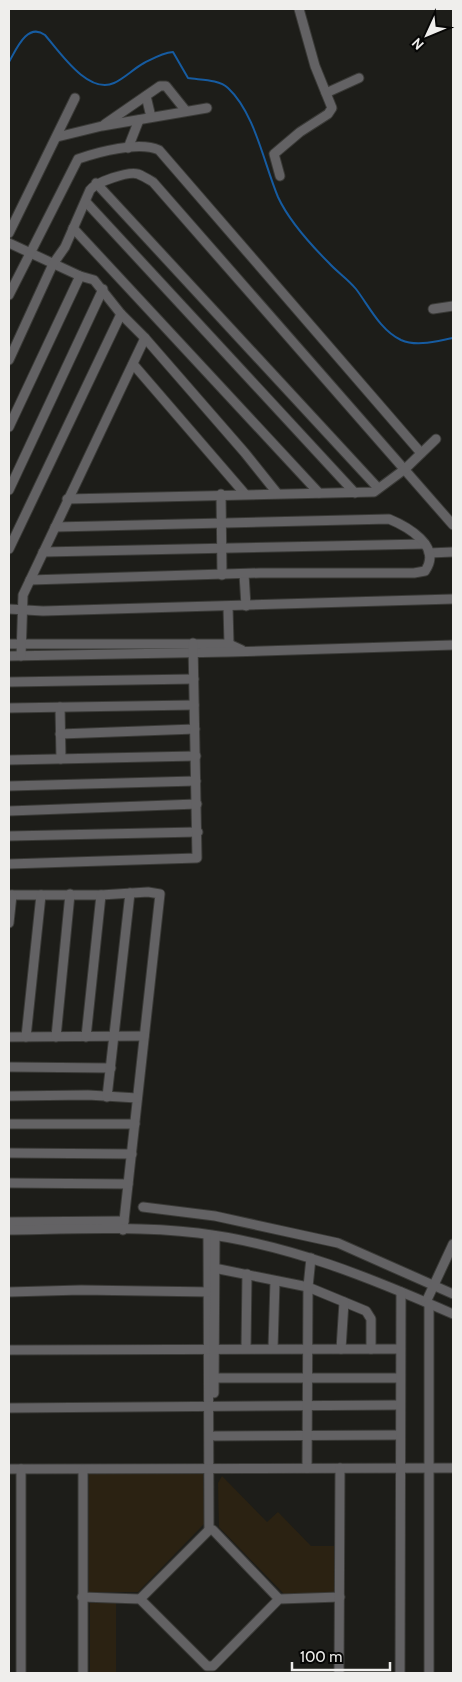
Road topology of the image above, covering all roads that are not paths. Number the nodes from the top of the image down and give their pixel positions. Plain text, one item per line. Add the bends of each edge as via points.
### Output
1 (299, 9) edge
2 (359, 78) dead end
3 (326, 93) junction
4 (146, 96) junction
5 (75, 98) dead end
6 (207, 108) dead end
7 (186, 111) junction
8 (151, 117) junction
9 (139, 120) junction
10 (102, 126) junction
11 (57, 137) junction
12 (128, 148) junction
13 (280, 176) dead end
14 (96, 183) junction
15 (86, 202) junction
16 (73, 228) junction
17 (9, 233) edge
18 (9, 243) edge
19 (29, 252) junction
20 (53, 264) junction
21 (80, 276) junction
22 (103, 289) junction
23 (9, 295) edge
24 (453, 306) edge
25 (433, 309) dead end
26 (120, 314) junction
27 (145, 338) junction
28 (9, 360) edge
29 (133, 364) junction
30 (9, 427) edge
31 (436, 439) dead end
32 (421, 454) junction
33 (405, 469) junction
34 (378, 488) junction
35 (9, 490) edge
36 (276, 493) junction
37 (319, 493) junction
38 (355, 493) junction
39 (221, 494) junction
40 (245, 494) junction
41 (68, 499) junction
42 (220, 523) junction
43 (453, 525) edge
44 (55, 527) junction
45 (427, 548) junction
46 (9, 549) edge
47 (222, 549) junction
48 (43, 552) junction
49 (453, 552) edge
50 (244, 574) junction
51 (222, 575) junction
52 (30, 580) junction
53 (453, 599) edge
54 (246, 606) junction
55 (228, 607) junction
56 (22, 608) junction
57 (9, 609) edge
58 (9, 644) edge
59 (20, 644) junction
60 (228, 644) junction
61 (453, 645) edge
62 (193, 648) junction
63 (246, 652) junction
64 (9, 656) edge
65 (21, 656) junction
66 (194, 679) junction
67 (9, 682) edge
68 (194, 705) junction
69 (60, 707) junction
70 (9, 708) edge
71 (195, 729) junction
72 (60, 734) junction
73 (196, 756) junction
74 (61, 759) junction
75 (9, 760) edge
76 (196, 781) junction
77 (9, 786) edge
78 (197, 804) junction
79 (9, 811) edge
80 (198, 832) junction
81 (9, 836) edge
82 (9, 864) edge
83 (130, 893) junction
84 (70, 894) junction
85 (10, 895) edge
86 (41, 895) junction
87 (101, 895) junction
88 (9, 923) edge
89 (144, 1036) junction
90 (9, 1037) edge
91 (26, 1037) junction
92 (56, 1037) junction
93 (86, 1037) junction
94 (114, 1038) junction
95 (9, 1067) edge
96 (111, 1068) junction
97 (9, 1096) edge
98 (107, 1097) junction
99 (136, 1098) junction
100 (9, 1124) edge
101 (134, 1124) junction
102 (9, 1153) edge
103 (132, 1154) junction
104 (9, 1183) edge
105 (128, 1184) junction
106 (143, 1207) dead end
107 (9, 1222) edge
108 (98, 1225) junction
109 (124, 1226) junction
110 (9, 1230) edge
111 (212, 1235) junction
112 (453, 1244) edge
113 (451, 1256) edge
114 (311, 1258) junction
115 (214, 1268) junction
116 (247, 1274) junction
117 (275, 1282) junction
118 (308, 1286) junction
119 (432, 1286) junction
120 (9, 1292) edge
121 (211, 1292) junction
122 (401, 1292) junction
123 (453, 1294) edge
124 (344, 1302) junction
125 (428, 1303) junction
126 (453, 1314) edge
127 (211, 1348) junction
128 (246, 1348) junction
129 (273, 1348) junction
130 (308, 1348) junction
131 (341, 1348) junction
132 (372, 1349) junction
133 (400, 1349) junction
134 (9, 1350) edge
135 (214, 1378) junction
136 (307, 1378) junction
137 (400, 1378) junction
138 (400, 1405) junction
139 (211, 1407) junction
140 (9, 1408) edge
141 (308, 1408) junction
142 (400, 1435) junction
143 (214, 1436) junction
144 (307, 1436) junction
145 (212, 1467) junction
146 (307, 1468) junction
147 (340, 1468) junction
148 (400, 1468) junction
149 (429, 1468) junction
150 (453, 1468) edge
151 (21, 1469) junction
152 (9, 1470) edge
153 (83, 1470) junction
154 (211, 1530) junction
155 (82, 1597) junction
156 (340, 1597) junction
157 (140, 1599) junction
158 (279, 1599) junction
159 (210, 1670) edge
160 (21, 1673) edge
161 (83, 1673) edge
162 (339, 1673) edge
163 (400, 1673) edge
164 (429, 1673) edge

1 - 3 street
2 - 3 street
3 - 13 street via 332,108 328,114 274,154
4 - 7 street via 160,86 166,86
4 - 8 street
4 - 10 street
5 - 11 street
6 - 7 street
7 - 8 street
8 - 9 street
9 - 10 street
9 - 12 street
10 - 11 street
11 - 17 street
12 - 19 street via 78,159
12 - 32 street via 150,146 159,150
14 - 15 street
14 - 33 street via 132,174 153,182
14 - 34 street
15 - 16 street
15 - 38 street
16 - 20 street
16 - 37 street
18 - 19 street
19 - 20 street
19 - 23 street
20 - 21 street
20 - 28 street
21 - 22 street via 94,280
21 - 30 street
22 - 26 street
22 - 35 street
24 - 25 street
26 - 27 street
26 - 46 street
27 - 29 street
27 - 36 street
29 - 40 street
29 - 41 street
31 - 32 street
32 - 33 street
33 - 34 street
33 - 43 street
34 - 38 street via 374,492
36 - 37 street
36 - 40 street
37 - 38 street
39 - 40 street
39 - 41 street
39 - 42 street
41 - 44 street
42 - 44 street
42 - 45 street via 389,519 410,528
42 - 47 street
44 - 48 street
45 - 47 street
45 - 49 street
45 - 50 street via 428,567 419,572
47 - 48 street
47 - 51 street
48 - 52 street
50 - 51 street
50 - 54 street
51 - 52 street
52 - 56 street via 22,595
53 - 54 street
54 - 55 street
55 - 56 street via 43,611
55 - 60 street
56 - 57 street
56 - 59 street
58 - 59 street
59 - 62 street
59 - 65 street
60 - 62 street
60 - 63 street
61 - 63 street
62 - 63 street
62 - 65 street
62 - 66 street
64 - 65 street
66 - 67 street
66 - 68 street
68 - 69 street
68 - 71 street
69 - 70 street
69 - 72 street
71 - 72 street
71 - 73 street
72 - 74 street
73 - 74 street
73 - 76 street
74 - 75 street
76 - 77 street
76 - 78 street
78 - 79 street
78 - 80 street
80 - 81 street
80 - 82 street via 197,858
83 - 87 street
83 - 89 street via 160,894
83 - 94 street
84 - 86 street
84 - 87 street
84 - 92 street
85 - 86 street
85 - 88 street
86 - 91 street
87 - 93 street
89 - 94 street
89 - 99 street
90 - 91 street
91 - 92 street
92 - 93 street
93 - 94 street
94 - 96 street
95 - 96 street
96 - 98 street
97 - 98 street
98 - 99 street
99 - 101 street
100 - 101 street
101 - 103 street
102 - 103 street
103 - 105 street
104 - 105 street
105 - 109 street
106 - 119 street via 215,1216 338,1243
107 - 108 street
108 - 109 street
108 - 110 street
109 - 111 street
111 - 114 street
111 - 115 street
111 - 121 street
112 - 113 street
113 - 119 street
114 - 118 street
114 - 122 street
115 - 116 street
115 - 121 street
116 - 117 street
116 - 128 street
117 - 118 street
117 - 129 street
118 - 124 street
118 - 130 street
119 - 123 street
119 - 125 street
120 - 121 street
121 - 127 street
122 - 125 street
122 - 133 street
124 - 131 street
124 - 132 street via 370,1315
125 - 126 street
125 - 149 street
127 - 128 street
127 - 134 street
127 - 135 street
127 - 139 street
128 - 129 street
129 - 130 street
130 - 131 street
130 - 136 street
131 - 132 street
132 - 133 street
133 - 137 street
135 - 136 street
135 - 139 street
136 - 137 street
136 - 141 street
137 - 138 street
138 - 141 street
138 - 142 street
139 - 140 street
139 - 141 street
139 - 143 street
139 - 145 street
141 - 144 street
142 - 144 street
142 - 148 street
143 - 144 street
143 - 145 street
144 - 146 street
145 - 146 street
145 - 153 street
145 - 154 street
146 - 147 street
147 - 148 street
147 - 156 street
148 - 149 street
148 - 163 street
149 - 150 street
149 - 164 street
151 - 152 street
151 - 153 street
151 - 160 street
153 - 155 street
154 - 157 street
154 - 158 street
155 - 157 street
155 - 161 street
156 - 158 street
156 - 162 street
157 - 159 street
158 - 159 street

